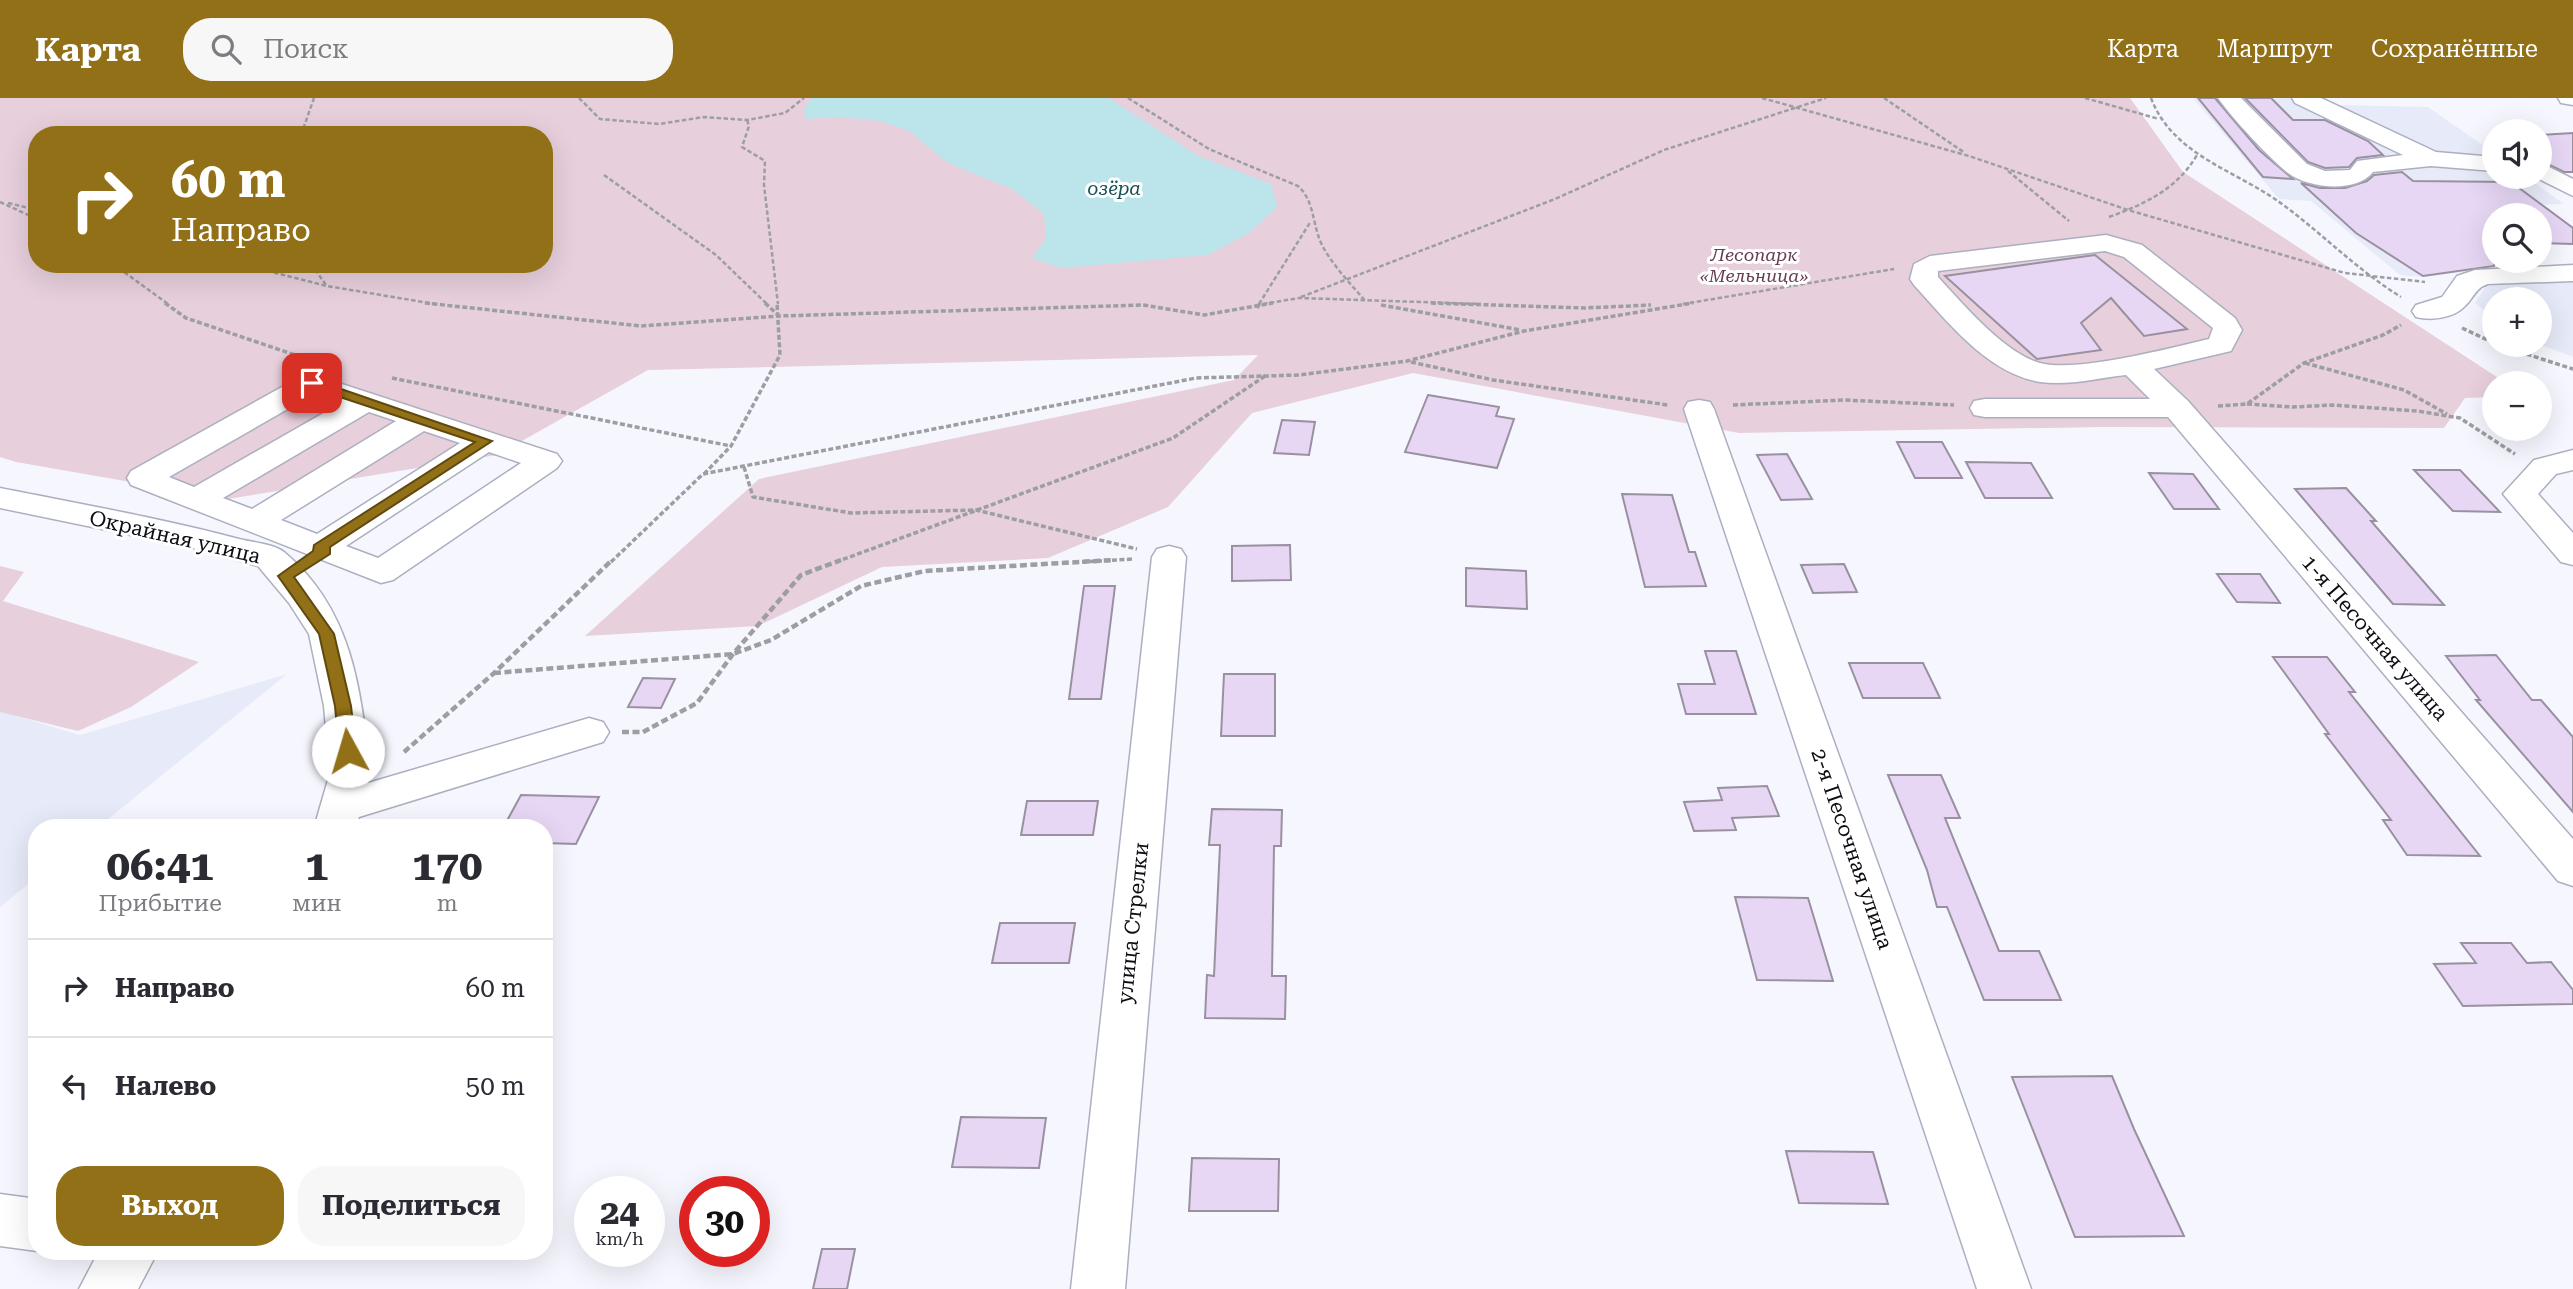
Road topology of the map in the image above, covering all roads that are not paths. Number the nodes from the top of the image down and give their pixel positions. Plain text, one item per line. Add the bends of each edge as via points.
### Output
1 (2229, 98) edge
2 (2303, 98) edge
3 (2431, 159) junction
4 (2482, 163) edge
5 (2552, 177) edge
6 (2573, 189) edge
7 (2573, 273) edge
8 (2427, 311) road end
9 (2133, 365) junction
10 (366, 401) junction
11 (1985, 408) road end
12 (2177, 408) junction
13 (1699, 409) road end
14 (422, 419) junction
15 (485, 441) junction
16 (2559, 463) edge
17 (0, 498) edge
18 (197, 499) junction
19 (254, 522) junction
20 (322, 549) junction
21 (2573, 554) edge
22 (1169, 557) road end
23 (285, 576) junction
24 (589, 732) road end
25 (338, 817) edge
26 (2573, 869) edge
27 (0, 1220) edge
28 (28, 1224) edge
29 (125, 1260) edge
30 (106, 1289) edge
31 (1098, 1289) edge
32 (2004, 1289) edge

1 - 3 street via 2298,169 2323,178 2357,177 2366,166
2 - 3 street
3 - 4 street
5 - 6 street
7 - 8 street via 2485,276 2467,282 2458,301 2447,309
9 - 9 street via 2043,374 2025,370 1970,327 1924,279 1924,270 1930,264 2106,243 2133,251 2228,330 2221,345
9 - 12 street, 1-я Песочная улица
10 - 14 street
10 - 18 street
10 - 18 street via 312,383 143,478
11 - 12 street
12 - 26 street, 1-я Песочная улица
13 - 32 street, 2-я Песочная улица
14 - 15 street
14 - 19 street
15 - 20 street
15 - 20 street via 546,461 381,572
16 - 21 street via 2520,494
17 - 23 street, Окрайная улица via 270,558
18 - 19 street
19 - 20 street
20 - 23 street
22 - 31 street, улица Стрелки
23 - 25 street, Окрайная улица via 327,634 343,706 350,773
24 - 25 street
27 - 28 street
29 - 30 street

